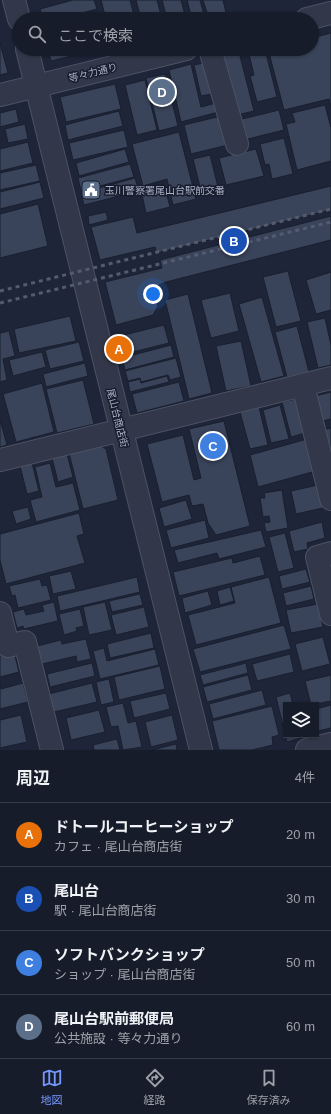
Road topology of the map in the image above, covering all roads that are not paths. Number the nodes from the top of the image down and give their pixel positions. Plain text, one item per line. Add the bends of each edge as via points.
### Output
1 (14, 0) edge
2 (17, 12) edge
3 (331, 13) edge
4 (319, 16) edge
5 (29, 56) edge
6 (158, 56) edge
7 (212, 56) edge
8 (36, 86) junction
9 (0, 95) edge
10 (236, 144) dead end
11 (331, 378) edge
12 (303, 385) junction
13 (121, 429) junction
14 (0, 460) edge
15 (331, 499) edge
16 (331, 553) edge
17 (0, 613) edge
18 (331, 614) edge
19 (331, 744) edge
20 (52, 750) edge
21 (201, 750) edge
22 (308, 750) edge

1 - 2 street
3 - 4 street
5 - 8 street, 尾山台商店街
6 - 8 street, 等々力通り
7 - 10 street
8 - 9 street, 等々力通り
8 - 13 street, 尾山台商店街
11 - 12 street
12 - 13 street
12 - 15 street
13 - 14 street
13 - 21 street, 尾山台商店街
16 - 18 street via 317,557
17 - 20 street via 8,646 25,642
19 - 22 street

